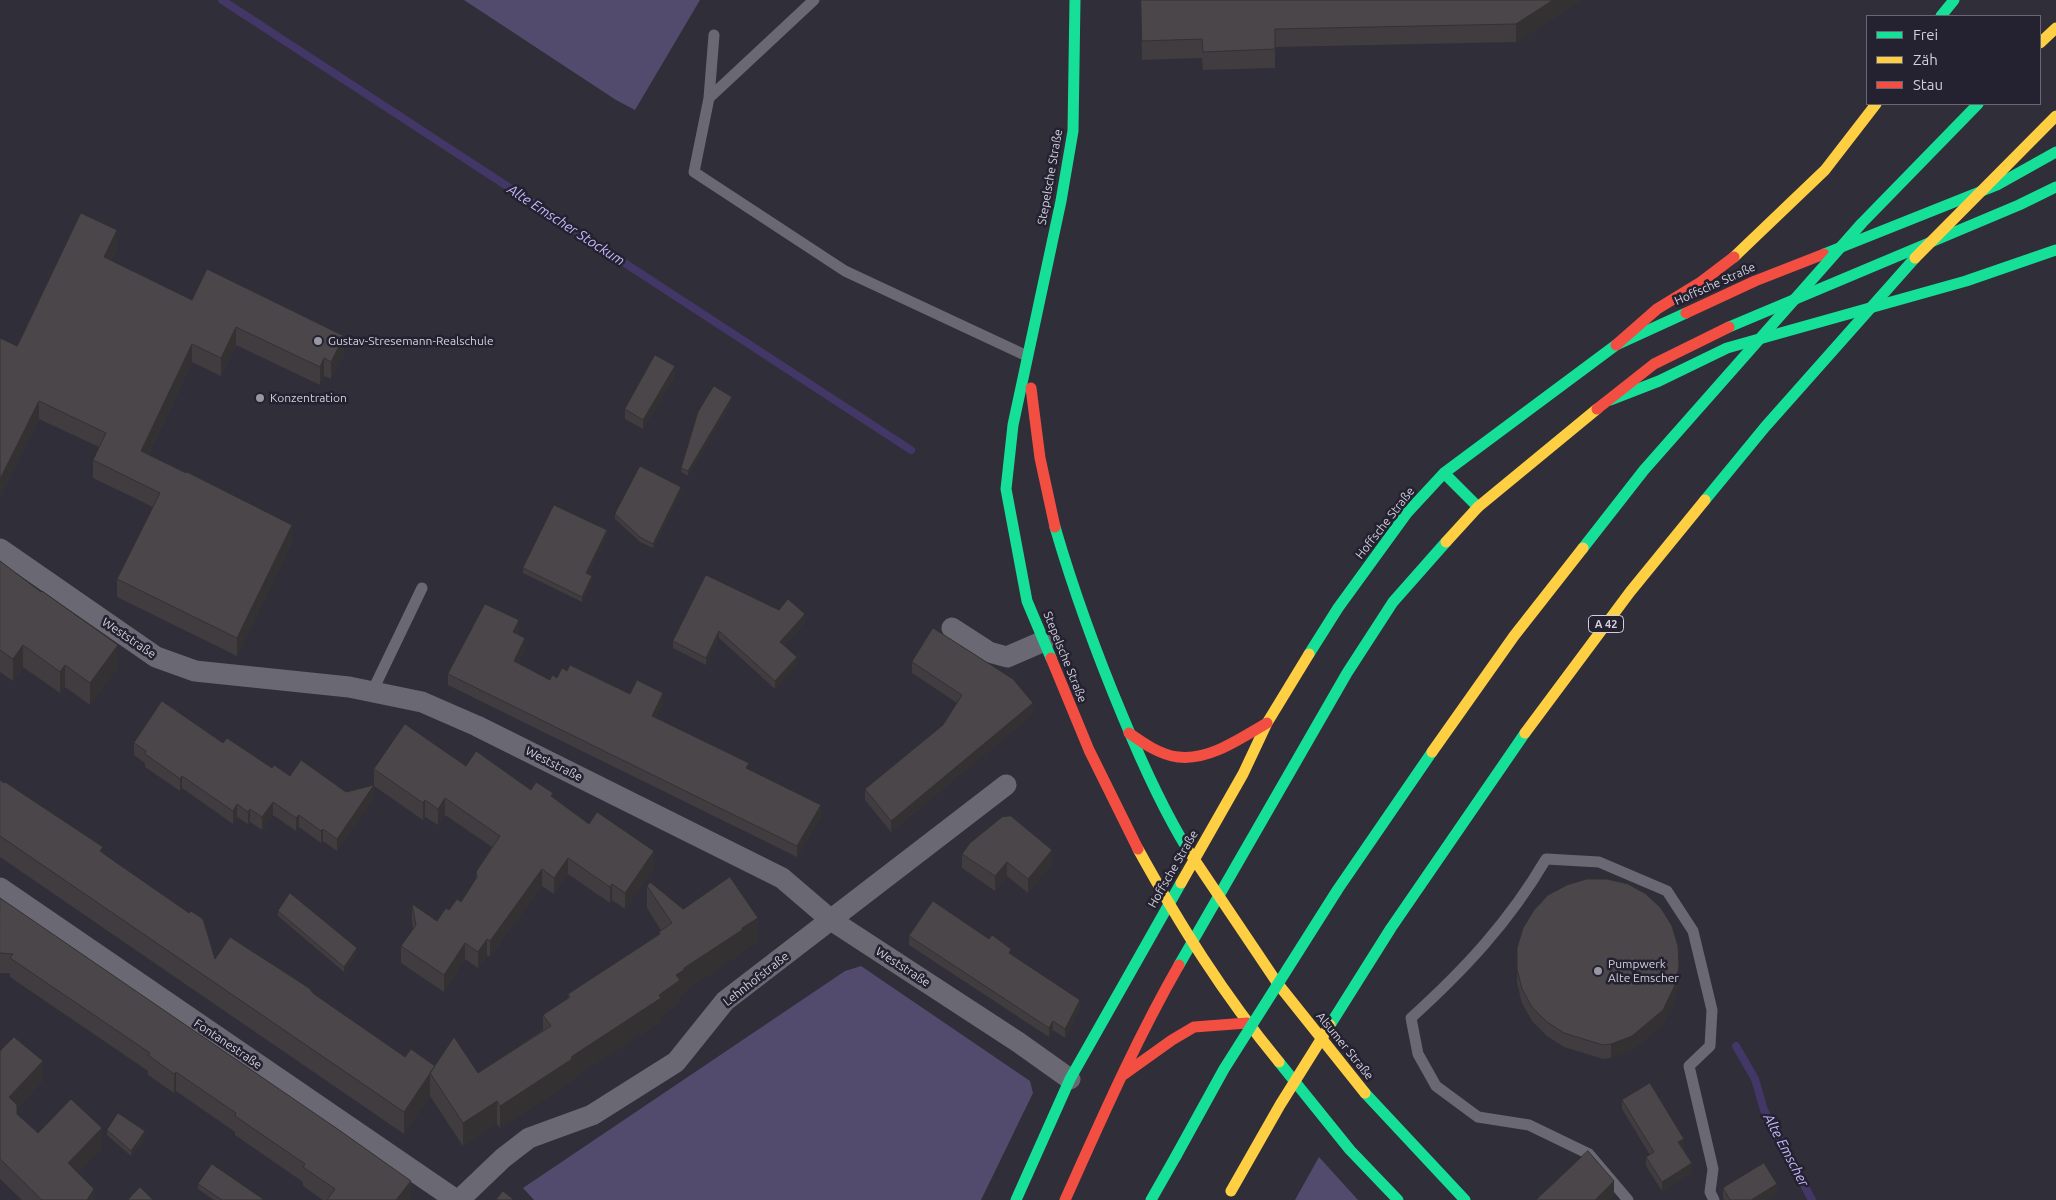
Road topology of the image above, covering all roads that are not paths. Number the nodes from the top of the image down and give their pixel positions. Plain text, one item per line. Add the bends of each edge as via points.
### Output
1 (814, 0) edge
2 (1075, 0) edge
3 (1954, 0) edge
4 (1942, 15) edge
5 (2056, 28) edge
6 (714, 35) dead end
7 (2041, 42) edge
8 (709, 98) junction
9 (1875, 105) edge
10 (1977, 105) edge
11 (2056, 116) edge
12 (2056, 152) edge
13 (2056, 187) edge
14 (2056, 250) edge
15 (1616, 345) junction
16 (1029, 356) junction
17 (1610, 400) junction
18 (1444, 473) junction
19 (1478, 507) junction
20 (0, 549) edge
21 (422, 588) dead end
22 (952, 628) dead end
23 (1044, 641) junction
24 (372, 692) junction
25 (1267, 723) junction
26 (1129, 733) junction
27 (1006, 785) dead end
28 (1194, 861) junction
29 (0, 888) edge
30 (1218, 898) junction
31 (1169, 906) junction
32 (831, 920) junction
33 (1192, 944) junction
34 (1247, 1023) junction
35 (1120, 1078) junction
36 (1070, 1079) junction
37 (1229, 1195) edge
38 (458, 1200) edge
39 (1016, 1200) edge
40 (1065, 1200) edge
41 (1151, 1200) edge
42 (1398, 1200) edge
43 (1465, 1200) edge
44 (1628, 1200) edge
45 (1714, 1200) edge

1 - 8 lane
2 - 16 main road, Stepelsche Straße via 1073,131
3 - 4 main road
5 - 7 main road
6 - 8 lane
8 - 16 lane via 694,172 845,271
9 - 15 main road via 1824,170 1741,252 1657,309
10 - 41 main road, bridge via 1862,224 1668,442 1514,636 1338,889 1224,1069
11 - 37 main road, A 42, bridge via 1901,272 1765,426 1630,592 1508,755 1391,928 1280,1105
12 - 15 main road, Hoffsche Straße via 1997,185 1755,281
13 - 17 main road via 1720,331 1654,364
14 - 17 main road via 1966,281 1727,348 1659,381
15 - 18 main road, Hoffsche Straße
16 - 23 main road, Stepelsche Straße via 1013,425 1006,489 1027,601
16 - 26 main road, Stepelsche Straße via 1033,424 1040,468 1075,597
17 - 19 main road
18 - 19 main road
18 - 25 main road, Hoffsche Straße via 1408,514 1338,608
19 - 30 main road via 1392,602 1347,673
20 - 24 street, Weststraße via 156,657 195,671
21 - 24 lane
22 - 23 street via 989,652 1007,656
23 - 31 main road, Stepelsche Straße via 1093,759
24 - 32 street, Weststraße via 422,702 477,726 782,878
25 - 26 main road via 1206,754 1179,757 1153,749
25 - 28 main road, Hoffsche Straße via 1243,774
26 - 28 main road, Stepelsche Straße
27 - 32 street, Lehnhofstraße
28 - 30 main road, Stepelsche Straße
28 - 31 main road, Hoffsche Straße
29 - 38 street, Fontanestraße
30 - 33 main road
30 - 43 main road, Alsumer Straße via 1257,958 1324,1044 1388,1120
31 - 33 main road, Stepelsche Straße
31 - 36 main road, Hoffsche Straße
32 - 36 street, Weststraße
32 - 38 street, Lehnhofstraße via 725,1001 676,1062 592,1115 528,1138
33 - 34 main road
33 - 35 main road via 1155,1007
34 - 35 main road via 1194,1027
34 - 42 main road via 1350,1150
35 - 40 main road
36 - 39 main road, Hoffsche Straße
44 - 45 lane via 1589,1154 1529,1125 1478,1117 1436,1086 1418,1054 1411,1018 1481,951 1528,889 1546,859 1599,862 1667,891 1693,931 1712,1010 1710,1046 1689,1066 1713,1169 1710,1192

